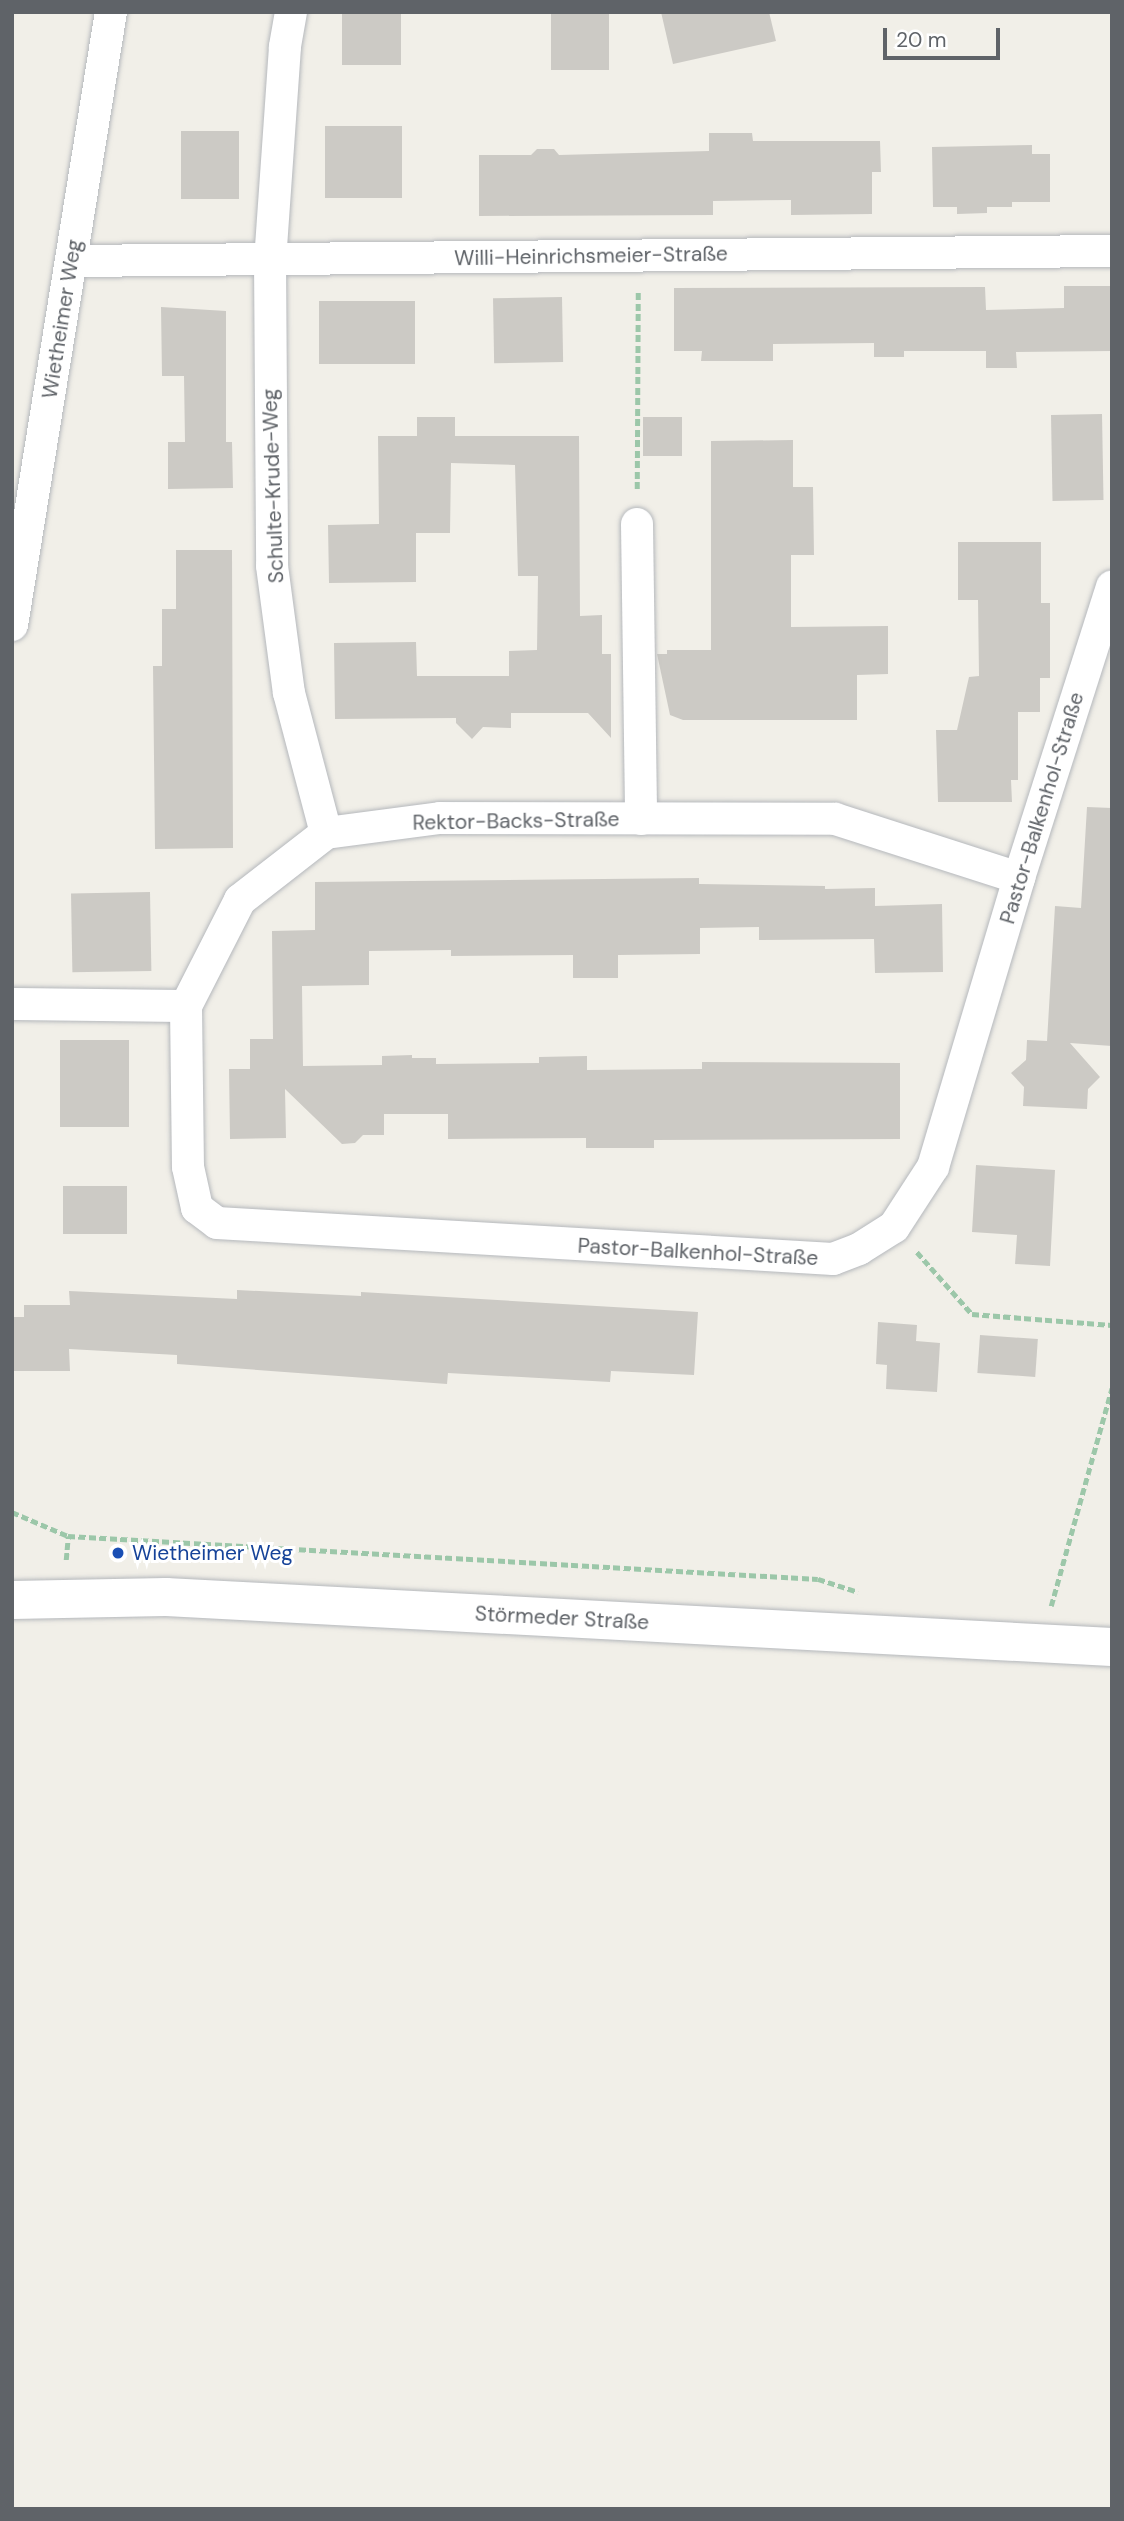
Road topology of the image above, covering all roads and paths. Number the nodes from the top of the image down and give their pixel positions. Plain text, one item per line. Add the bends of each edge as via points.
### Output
1 (111, 12) edge
2 (291, 12) edge
3 (1112, 251) edge
4 (638, 255) junction
5 (270, 259) junction
6 (71, 261) junction
7 (637, 524) joint
8 (1112, 586) edge
9 (12, 625) edge
10 (641, 818) junction
11 (326, 833) junction
12 (1019, 878) junction
13 (12, 1004) edge
14 (186, 1006) junction
15 (894, 1227) junction
16 (1112, 1325) edge
17 (1112, 1388) edge
18 (12, 1513) edge
19 (863, 1594) dead end
20 (12, 1601) edge
21 (1051, 1605) dead end
22 (1112, 1647) edge

1 - 6 street, Wietheimer Weg
2 - 5 street, Schulte-Krude-Weg
3 - 4 street, Willi-Heinrichsmeier-Straße
4 - 5 street, Willi-Heinrichsmeier-Straße
4 - 7 path
5 - 6 street, Willi-Heinrichsmeier-Straße
5 - 11 street, Schulte-Krude-Weg via 272,566 289,693
6 - 9 street, Wietheimer Weg
7 - 10 street, Rektor-Backs-Straße
8 - 12 street, Pastor-Balkenhol-Straße
10 - 11 street, Rektor-Backs-Straße via 440,818
10 - 12 street, Rektor-Backs-Straße via 835,819
11 - 14 street via 240,900
12 - 15 street, Pastor-Balkenhol-Straße via 933,1167
13 - 14 street
14 - 15 street, Pastor-Balkenhol-Straße via 188,1167 197,1208 217,1223 819,1259 859,1249
15 - 16 path via 972,1314
17 - 21 path
18 - 19 path via 68,1536 818,1579
20 - 22 main road, Störmeder Straße via 166,1597

